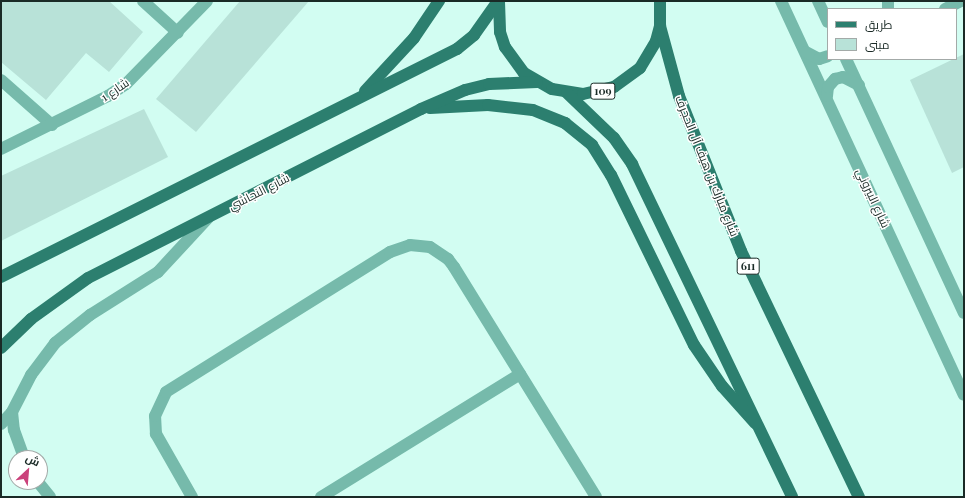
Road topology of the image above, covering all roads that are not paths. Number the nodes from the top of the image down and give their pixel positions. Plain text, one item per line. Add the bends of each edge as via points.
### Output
1 (144, 1) edge
2 (207, 1) edge
3 (439, 1) edge
4 (499, 1) edge
5 (660, 1) edge
6 (781, 1) edge
7 (818, 1) edge
8 (961, 1) edge
9 (947, 8) edge
10 (827, 20) edge
11 (660, 26) junction
12 (178, 33) junction
13 (806, 52) junction
14 (827, 56) edge
15 (846, 60) edge
16 (1, 80) edge
17 (537, 82) junction
18 (859, 85) junction
19 (567, 93) junction
20 (827, 96) junction
21 (356, 100) junction
22 (421, 109) junction
23 (52, 125) junction
24 (1, 149) edge
25 (210, 216) junction
26 (1, 277) edge
27 (964, 313) edge
28 (1, 348) edge
29 (520, 374) junction
30 (964, 395) edge
31 (12, 412) junction
32 (755, 423) junction
33 (1, 424) edge
34 (21, 450) edge
35 (192, 497) edge
36 (321, 497) edge
37 (596, 497) edge
38 (792, 497) edge
39 (859, 497) edge

1 - 12 street
2 - 12 street, شارع 1
3 - 21 main road via 396,60
4 - 17 main road, 109 via 499,21 505,47 524,73
4 - 21 main road via 474,35 457,48
5 - 11 main road, 109
6 - 13 street, شارع البيروني
7 - 10 street
8 - 9 street
11 - 19 main road, 109 via 649,56 628,79 599,92
11 - 39 main road, شارع مبارك بن هيف آل الحجرف / 611 via 679,96 738,244
12 - 23 street, شارع 1 via 126,84
13 - 14 street via 819,59
13 - 20 street, شارع البيروني
15 - 18 street
16 - 23 street
17 - 19 main road, 109
17 - 22 main road, شارع النجاشي via 489,84 465,90
18 - 20 street via 843,77 836,79 828,87
18 - 27 street
19 - 32 main road via 614,138 632,164
20 - 30 street, شارع البيروني
21 - 26 main road
22 - 25 main road, شارع النجاشي
22 - 32 main road via 488,105 532,110 549,115 579,133 602,159 694,345 722,386
23 - 24 street, شارع 1
25 - 28 main road, شارع النجاشي via 88,278 31,319
25 - 31 street via 158,272 90,315 56,343 31,375
29 - 35 street via 448,258 430,247 399,247 166,392 154,416 156,434
29 - 36 street
29 - 37 street
31 - 33 street
31 - 34 street via 14,430
32 - 38 main road

